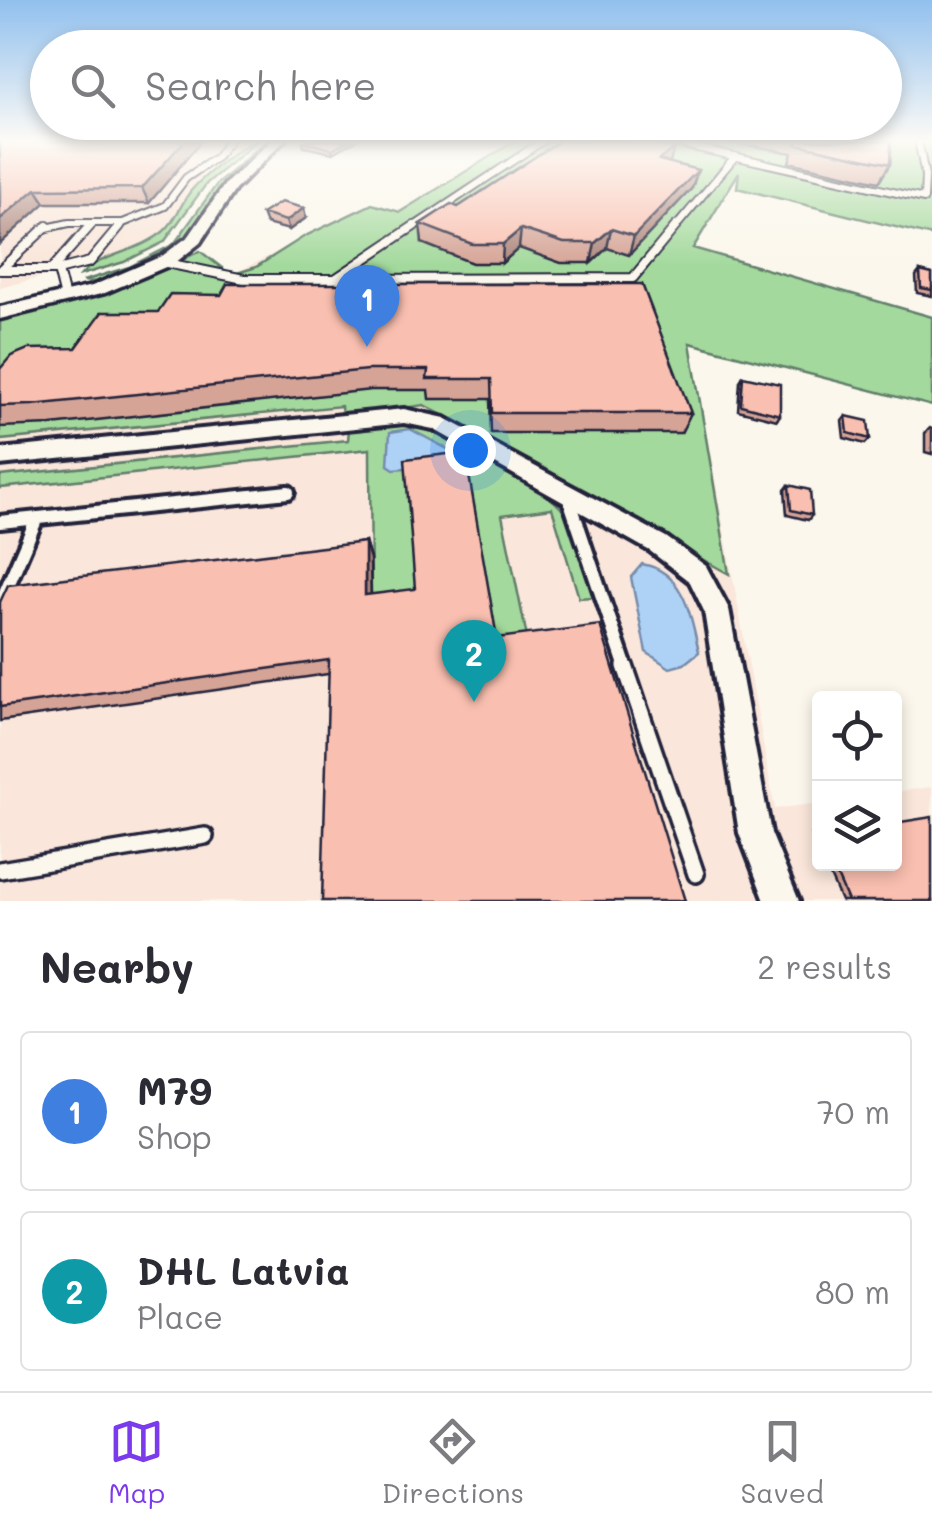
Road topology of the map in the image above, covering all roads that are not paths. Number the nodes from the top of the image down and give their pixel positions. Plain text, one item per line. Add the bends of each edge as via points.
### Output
1 (183, 182) edge
2 (236, 182) edge
3 (481, 182) edge
4 (714, 182) edge
5 (843, 182) edge
6 (927, 182) edge
7 (93, 223) junction
8 (123, 223) junction
9 (161, 262) junction
10 (0, 270) edge
11 (55, 270) junction
12 (335, 280) junction
13 (65, 298) junction
14 (0, 313) edge
15 (0, 457) edge
16 (288, 492) dead end
17 (568, 495) junction
18 (37, 518) junction
19 (0, 522) edge
20 (0, 604) edge
21 (205, 836) dead end
22 (0, 870) edge
23 (696, 874) dead end
24 (782, 901) edge

1 - 8 lane via 165,206
2 - 9 street via 190,244
3 - 12 lane
4 - 12 lane via 633,278
5 - 6 lane via 924,199
7 - 8 lane
7 - 10 lane via 44,227
7 - 11 lane
8 - 11 lane via 90,262
9 - 12 lane via 244,279
9 - 13 street
10 - 11 lane
11 - 13 lane
13 - 14 street
15 - 17 street via 404,416 438,423
16 - 18 lane
17 - 23 lane
17 - 24 street via 698,574 716,608 755,833
18 - 19 lane
18 - 20 lane
21 - 22 lane

